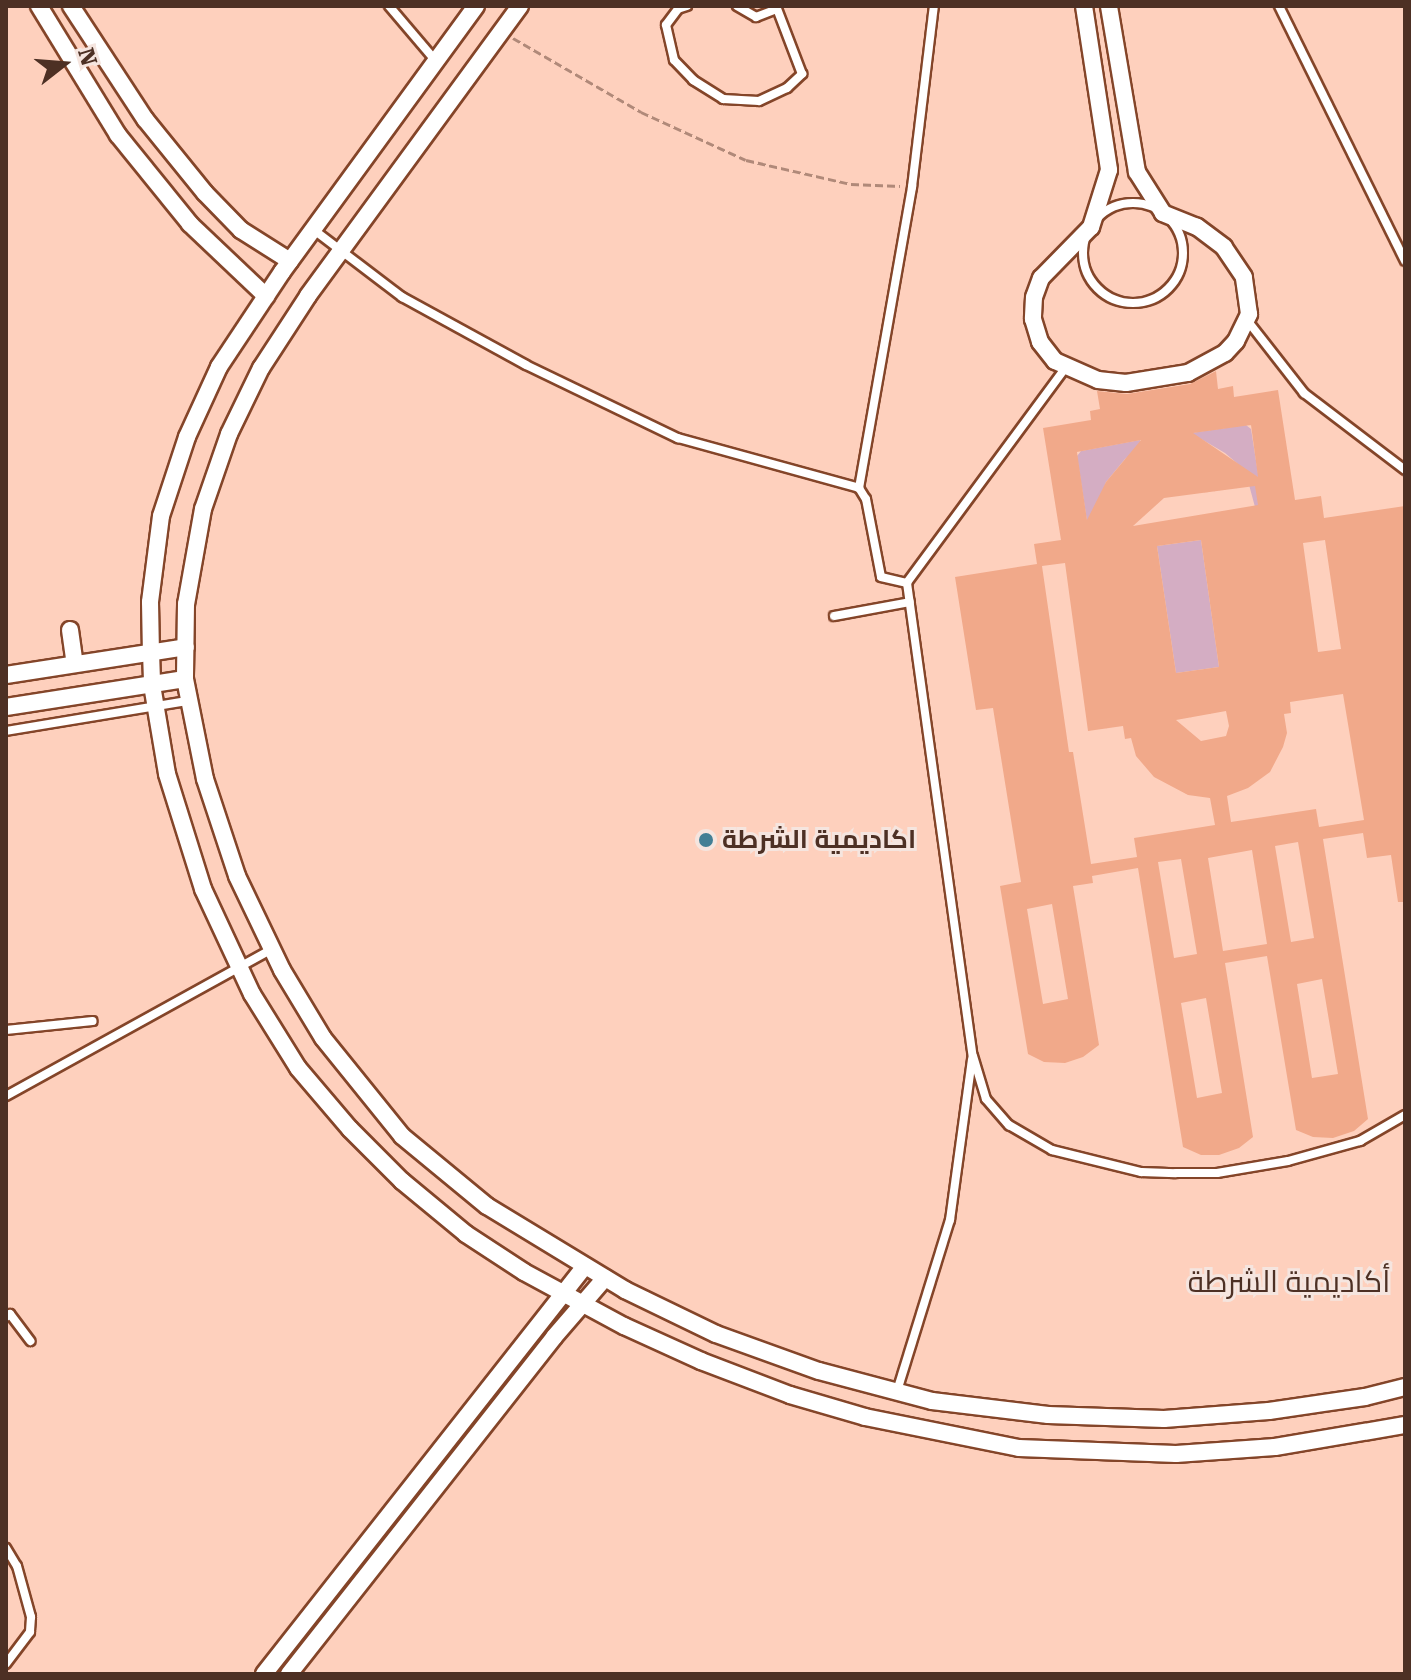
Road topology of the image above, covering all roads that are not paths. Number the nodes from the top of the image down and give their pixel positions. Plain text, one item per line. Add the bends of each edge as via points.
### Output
1 (39, 6) edge
2 (71, 6) edge
3 (389, 6) edge
4 (476, 6) edge
5 (520, 6) edge
6 (687, 6) edge
7 (737, 6) edge
8 (934, 6) edge
9 (1084, 6) edge
10 (1109, 6) edge
11 (1279, 6) edge
12 (777, 7) edge
13 (436, 61) junction
14 (1163, 213) junction
15 (1091, 227) junction
16 (313, 229) junction
17 (340, 252) junction
18 (290, 261) junction
19 (1405, 261) edge
20 (266, 296) junction
21 (1247, 319) junction
22 (1066, 367) junction
23 (1405, 470) edge
24 (859, 488) junction
25 (907, 583) junction
26 (910, 602) junction
27 (834, 616) dead end
28 (70, 630) dead end
29 (186, 647) junction
30 (151, 652) junction
31 (75, 664) junction
32 (6, 675) edge
33 (185, 679) junction
34 (152, 685) junction
35 (188, 701) junction
36 (155, 706) junction
37 (6, 707) edge
38 (6, 731) edge
39 (272, 949) junction
40 (239, 967) junction
41 (93, 1021) dead end
42 (6, 1030) edge
43 (973, 1056) junction
44 (6, 1096) edge
45 (1405, 1115) edge
46 (585, 1266) junction
47 (605, 1278) junction
48 (564, 1293) junction
49 (583, 1303) junction
50 (6, 1317) edge
51 (30, 1341) dead end
52 (1405, 1387) edge
53 (896, 1392) junction
54 (1405, 1425) edge
55 (6, 1548) edge
56 (6, 1664) edge
57 (264, 1674) edge
58 (289, 1674) edge

1 - 20 street via 118,135 190,224
2 - 18 street via 145,119 205,193 241,230
3 - 13 lane
4 - 13 street
5 - 17 street
6 - 12 lane via 666,25 674,60 723,99 759,101 802,74
7 - 12 lane via 756,17
8 - 24 lane via 912,187
9 - 15 street via 1109,170
10 - 14 street via 1137,172
11 - 19 lane
13 - 16 street
14 - 15 lane via 1135,203 1115,206
14 - 15 lane via 1181,240 1184,262 1160,296 1142,304 1102,294 1088,277 1082,257
14 - 21 street via 1197,227 1224,247 1244,277
15 - 22 street via 1041,278 1034,297 1040,342
16 - 17 lane
16 - 18 street
17 - 24 lane via 402,297 498,350 678,438
17 - 29 street via 261,368 229,434 203,509 186,604
18 - 20 street
20 - 30 street via 219,367 187,437 161,516 150,602
21 - 22 street via 1225,353 1188,373 1126,383 1098,380
21 - 23 lane via 1304,393
22 - 25 lane
24 - 25 lane via 866,499 881,577
25 - 26 lane
26 - 27 lane
26 - 43 lane
28 - 31 street
29 - 30 street
29 - 33 street
30 - 31 street
30 - 34 street
31 - 32 street
33 - 34 street
33 - 35 street
34 - 36 street
34 - 37 street
35 - 36 lane
35 - 39 street via 205,779 237,876
36 - 38 lane
36 - 40 street via 167,774 203,889
39 - 40 lane
39 - 46 street via 323,1038 402,1136 487,1206
40 - 44 lane
40 - 48 street via 298,1068 350,1129 466,1234
41 - 42 lane
43 - 45 lane via 986,1099 1009,1125 1052,1150 1141,1172 1217,1173 1288,1161 1360,1141
43 - 53 lane via 950,1220
46 - 47 street
46 - 48 street
47 - 49 street
47 - 53 street via 716,1334
48 - 49 street
48 - 57 street
49 - 54 street via 701,1361 790,1395 865,1417 1019,1448 1176,1454 1275,1447
49 - 58 street
50 - 51 lane via 10,1314
52 - 53 street via 1269,1411 1164,1419 1048,1415
55 - 56 lane via 17,1566 31,1617 30,1632

